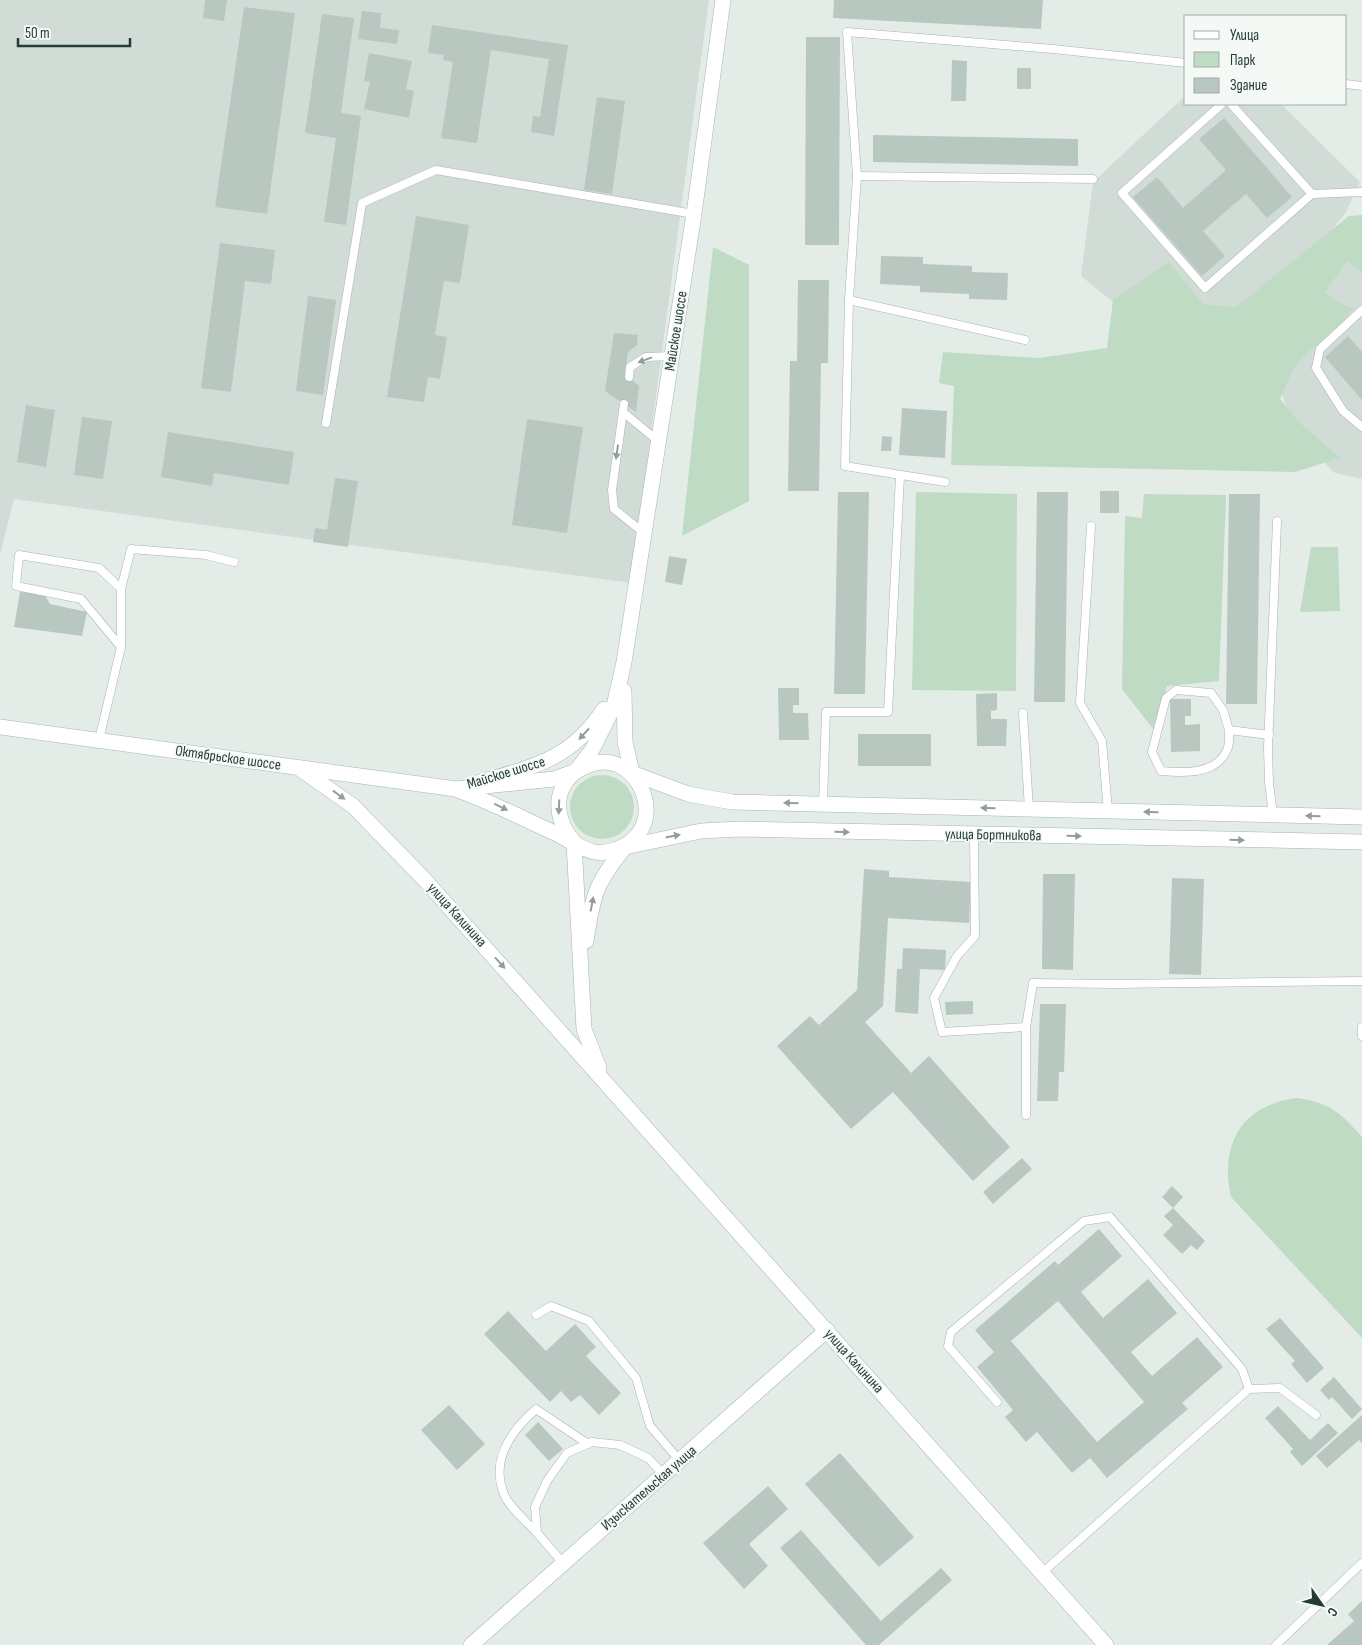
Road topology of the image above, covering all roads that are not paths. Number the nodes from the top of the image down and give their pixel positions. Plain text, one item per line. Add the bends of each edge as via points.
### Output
1 (723, 0) edge
2 (1184, 63) edge
3 (1347, 84) edge
4 (1362, 86) edge
5 (1221, 105) edge
6 (1232, 105) edge
7 (856, 176) junction
8 (1093, 179) dead end
9 (1362, 192) edge
10 (1312, 194) junction
11 (694, 214) junction
12 (849, 300) junction
13 (1362, 310) edge
14 (1025, 340) dead end
15 (672, 356) junction
16 (629, 377) dead end
17 (326, 423) dead end
18 (1362, 427) edge
19 (658, 442) junction
20 (900, 476) junction
21 (945, 482) dead end
22 (1277, 521) dead end
23 (1091, 526) dead end
24 (644, 533) junction
25 (234, 562) dead end
26 (121, 589) junction
27 (121, 648) junction
28 (624, 662) junction
29 (1023, 713) dead end
30 (0, 727) edge
31 (1230, 730) junction
32 (1268, 735) junction
33 (99, 740) junction
34 (299, 768) junction
35 (576, 771) junction
36 (632, 773) junction
37 (456, 789) junction
38 (823, 804) junction
39 (1029, 809) junction
40 (1108, 811) junction
41 (1273, 815) junction
42 (1362, 817) edge
43 (974, 834) junction
44 (574, 842) junction
45 (1362, 842) edge
46 (625, 846) junction
47 (581, 970) junction
48 (1362, 981) edge
49 (1026, 1027) junction
50 (1362, 1027) edge
51 (1362, 1036) edge
52 (602, 1076) junction
53 (1026, 1115) dead end
54 (536, 1315) dead end
55 (827, 1330) junction
56 (1249, 1390) junction
57 (997, 1402) dead end
58 (1316, 1415) dead end
59 (588, 1444) junction
60 (680, 1461) junction
61 (664, 1475) junction
62 (537, 1533) junction
63 (1362, 1563) edge
64 (564, 1564) junction
65 (1042, 1573) junction
66 (471, 1645) edge
67 (1106, 1645) edge
68 (1276, 1645) edge

1 - 11 street, Майское шоссе
2 - 7 lane via 847,32
3 - 4 lane
5 - 10 lane via 1122,193 1205,288
6 - 10 lane
7 - 8 lane
7 - 12 lane
9 - 10 lane
11 - 15 street, Майское шоссе
11 - 17 lane via 436,170 362,204
12 - 14 lane
12 - 20 lane via 845,466
13 - 18 lane via 1320,349 1316,368 1343,411
15 -> 16 lane via 646,357 630,367
15 - 19 street, Майское шоссе
19 - 24 street, Майское шоссе
19 -> 24 lane via 624,408 612,490 614,509
20 - 21 lane
20 - 38 lane via 888,712 826,712
22 - 32 lane
23 - 40 lane via 1080,703 1102,741
24 - 28 street, Майское шоссе
25 - 26 lane via 206,555 131,548
26 - 27 lane
26 - 27 lane via 99,568 19,555 16,586 81,600
27 - 33 lane
28 - 35 street, Майское шоссе via 614,706 592,750
28 - 36 street, Майское шоссе via 625,742
28 -> 37 street, Майское шоссе via 617,686 595,723 565,751 523,771
29 - 39 lane
30 - 33 street, Октябрьское шоссе
31 - 31 lane via 1223,710 1211,693 1176,690 1166,698 1152,752 1161,771 1187,773 1215,766 1228,749
31 - 32 lane
32 - 41 lane
33 - 34 street, Октябрьское шоссе
34 - 37 street, Октябрьское шоссе
34 -> 52 street, улица Калинина via 341,795 389,841
35 - 36 street via 593,764 612,764
35 - 37 street, Октябрьское шоссе via 554,779
35 -> 44 street via 564,785 558,802 559,819
38 -> 36 street, улица Бортникова via 732,802 688,794
36 - 46 street via 643,788 646,820 638,835
37 -> 44 street, Октябрьское шоссе
39 -> 38 street, улица Бортникова
39 - 40 street, улица Бортникова
41 -> 40 street, улица Бортникова
42 -> 41 street, улица Бортникова
43 -> 45 street, улица Бортникова
46 -> 43 street, улица Бортникова via 701,831 740,829
43 - 49 lane via 975,936 957,956 934,998 942,1032
44 - 46 street via 594,852 608,852
44 - 47 street, улица Калинина
47 -> 46 street, улица Калинина via 594,894
47 - 52 street, улица Калинина via 584,1029
48 - 49 lane via 1033,983
49 - 53 lane
50 - 51 lane
52 - 55 street, улица Калинина
54 - 60 lane via 551,1306 590,1321 636,1378 650,1426
55 - 60 street, Изыскательская улица
55 - 65 street, улица Калинина
56 - 57 lane via 1242,1368 1110,1217 1084,1221 951,1332 948,1346
56 - 58 lane via 1280,1388
56 - 65 lane
59 - 61 lane via 620,1445 648,1458
59 - 62 lane via 568,1453 547,1481 535,1507
59 - 62 lane via 536,1410 520,1423 508,1440 500,1472 504,1496
60 - 61 street, Изыскательская улица
61 - 64 street, Изыскательская улица
62 - 64 lane
63 - 68 lane
64 - 66 street, Изыскательская улица
65 - 67 street, улица Калинина

